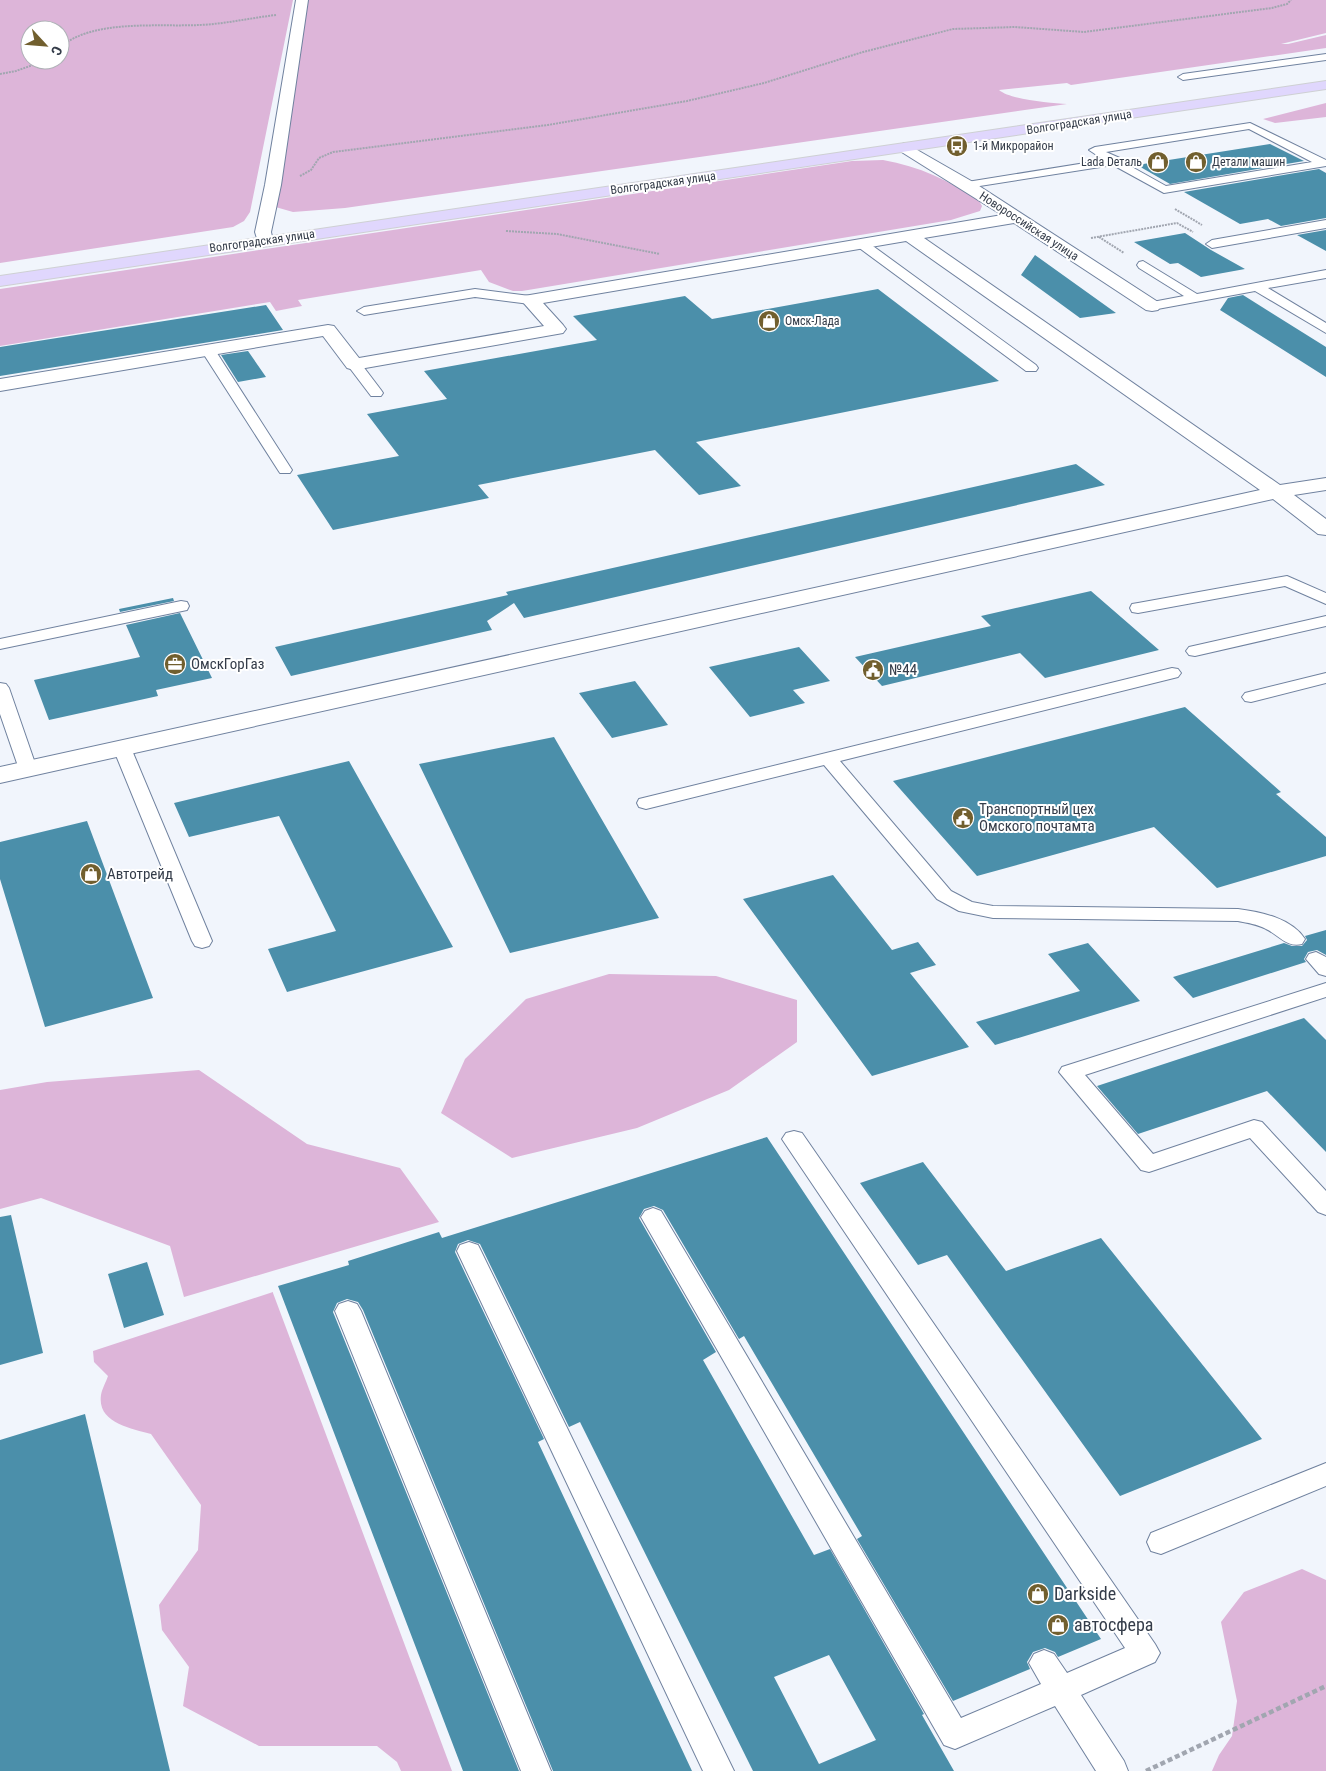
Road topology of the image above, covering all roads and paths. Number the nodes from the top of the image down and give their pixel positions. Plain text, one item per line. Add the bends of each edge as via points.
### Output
1 (302, 0) edge
2 (1291, 0) edge
3 (298, 15) junction
4 (70, 38) edge
5 (1326, 56) edge
6 (20, 70) edge
7 (0, 74) edge
8 (1184, 77) dead end
9 (1326, 78) edge
10 (1326, 85) edge
11 (1270, 136) junction
12 (1251, 140) dead end
13 (905, 148) junction
14 (1317, 148) dead end
15 (1300, 151) junction
16 (1134, 158) dead end
17 (1114, 162) junction
18 (273, 185) junction
19 (967, 185) junction
20 (1173, 208) dead end
21 (1015, 218) junction
22 (1177, 223) dead end
23 (1326, 224) edge
24 (1207, 228) dead end
25 (502, 231) dead end
26 (264, 236) junction
27 (909, 236) junction
28 (1098, 237) junction
29 (862, 244) junction
30 (1056, 244) junction
31 (1219, 248) dead end
32 (1143, 265) joint
33 (708, 270) junction
34 (0, 271) edge
35 (1326, 274) edge
36 (0, 281) edge
37 (1257, 287) junction
38 (1195, 298) junction
39 (530, 300) junction
40 (1152, 306) joint
41 (364, 311) dead end
42 (1326, 329) edge
43 (208, 350) junction
44 (354, 364) junction
45 (1031, 368) dead end
46 (0, 385) edge
47 (376, 393) dead end
48 (285, 470) dead end
49 (1326, 484) edge
50 (1277, 492) junction
51 (1326, 529) edge
52 (1326, 599) edge
53 (181, 606) dead end
54 (1138, 608) dead end
55 (1326, 621) edge
56 (0, 644) edge
57 (1195, 652) dead end
58 (1172, 673) dead end
59 (1326, 678) edge
60 (0, 688) edge
61 (1251, 697) dead end
62 (122, 748) junction
63 (828, 758) junction
64 (28, 769) junction
65 (0, 775) edge
66 (646, 803) dead end
67 (1295, 940) dead end
68 (202, 941) dead end
69 (1326, 990) edge
70 (794, 1139) dead end
71 (1326, 1206) edge
72 (653, 1217) dead end
73 (469, 1251) dead end
74 (348, 1311) dead end
75 (1326, 1474) edge
76 (1162, 1542) dead end
77 (1044, 1663) dead end
78 (1326, 1686) edge
79 (1061, 1690) junction
80 (536, 1771) edge
81 (719, 1771) edge
82 (1113, 1771) edge
83 (1146, 1771) edge

1 - 3 street
2 - 18 path via 1272,8 1084,32 1014,27 952,29 687,101 530,127 333,152 319,158 311,170
3 - 4 path via 201,25 96,30
3 - 18 street
5 - 8 lane
6 - 7 path
9 - 26 main road, Волгоградская улица
10 - 13 main road, Волгоградская улица
11 - 12 lane
11 - 15 lane
11 - 17 lane via 1250,126 1095,150
13 - 19 street, Новороссийская улица
13 - 26 main road, Волгоградская улица
14 - 15 lane
15 - 17 lane via 1323,163 1164,190
16 - 17 lane
17 - 19 lane
18 - 26 street
19 - 21 street, Новороссийская улица
20 - 24 path
21 - 27 street
21 - 30 street, Новороссийская улица
22 - 28 path
23 - 31 lane via 1212,244
25 - 33 path via 557,234 667,256
26 - 34 main road, Волгоградская улица
26 - 36 main road, Волгоградская улица
27 - 29 street
27 - 50 street
28 - 30 path
28 - 32 path
29 - 33 street
29 - 45 lane
30 - 40 street, Новороссийская улица
32 - 38 lane
33 - 39 street
35 - 37 lane
37 - 38 lane
37 - 42 lane
38 - 40 lane
39 - 41 lane via 475,293
39 - 44 street via 558,329
43 - 44 street via 328,330
43 - 46 street
43 - 48 lane
44 - 47 lane
49 - 50 street
50 - 51 street
50 - 62 street
52 - 54 lane via 1287,581
53 - 56 lane
55 - 57 lane
58 - 63 lane
59 - 61 lane
60 - 64 lane
62 - 64 street
62 - 68 lane
63 - 66 lane
63 - 67 lane via 944,895 966,907 993,912 1238,915 1282,927
64 - 65 street
69 - 71 lane via 1070,1072 1149,1164 1254,1128
70 - 79 lane via 1144,1653
72 - 79 lane via 956,1735
73 - 81 lane
74 - 80 lane
75 - 76 lane
77 - 79 lane
78 - 83 path
79 - 82 lane

